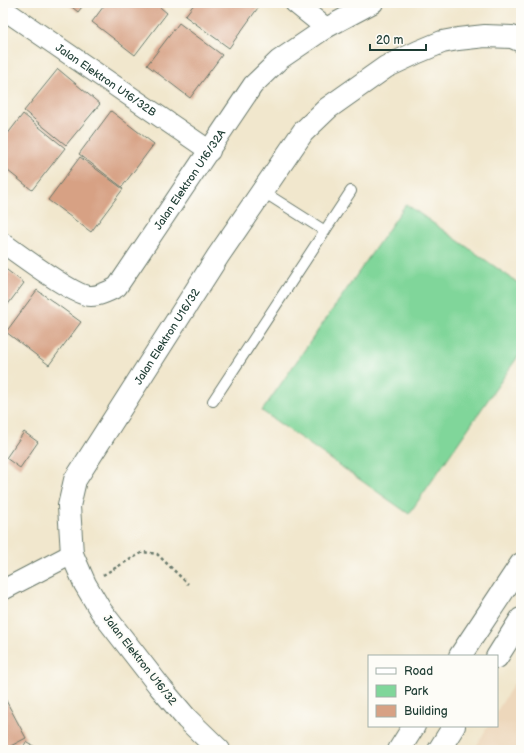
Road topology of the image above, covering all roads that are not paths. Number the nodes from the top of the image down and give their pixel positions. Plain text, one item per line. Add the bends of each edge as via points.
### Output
1 (294, 3) edge
2 (373, 3) edge
3 (3, 9) edge
4 (326, 28) junction
5 (521, 41) edge
6 (210, 151) junction
7 (262, 191) junction
8 (351, 191) dead end
9 (325, 231) junction
10 (3, 244) edge
11 (213, 401) dead end
12 (72, 554) junction
13 (521, 564) edge
14 (3, 590) edge
15 (521, 619) edge
16 (461, 655) edge
17 (498, 656) edge
18 (413, 727) edge
19 (453, 727) edge
20 (219, 750) edge
21 (399, 750) edge
22 (439, 750) edge

1 - 4 street
2 - 4 street, Jalan Elektron U16/32A
3 - 6 street, Jalan Elektron U16/32B
4 - 6 street, Jalan Elektron U16/32A via 280,60 253,85
5 - 7 street, Jalan Elektron U16/32 via 512,37 485,36 442,42 386,67 328,108 303,132
6 - 10 street, Jalan Elektron U16/32A via 117,287 104,293 90,296 75,292
7 - 9 lane
7 - 12 street, Jalan Elektron U16/32 via 75,480 69,506
8 - 9 lane
9 - 11 lane
12 - 14 street
12 - 20 street, Jalan Elektron U16/32 via 85,584 101,611 187,719
13 - 16 street
15 - 17 street
18 - 21 street
19 - 22 street

